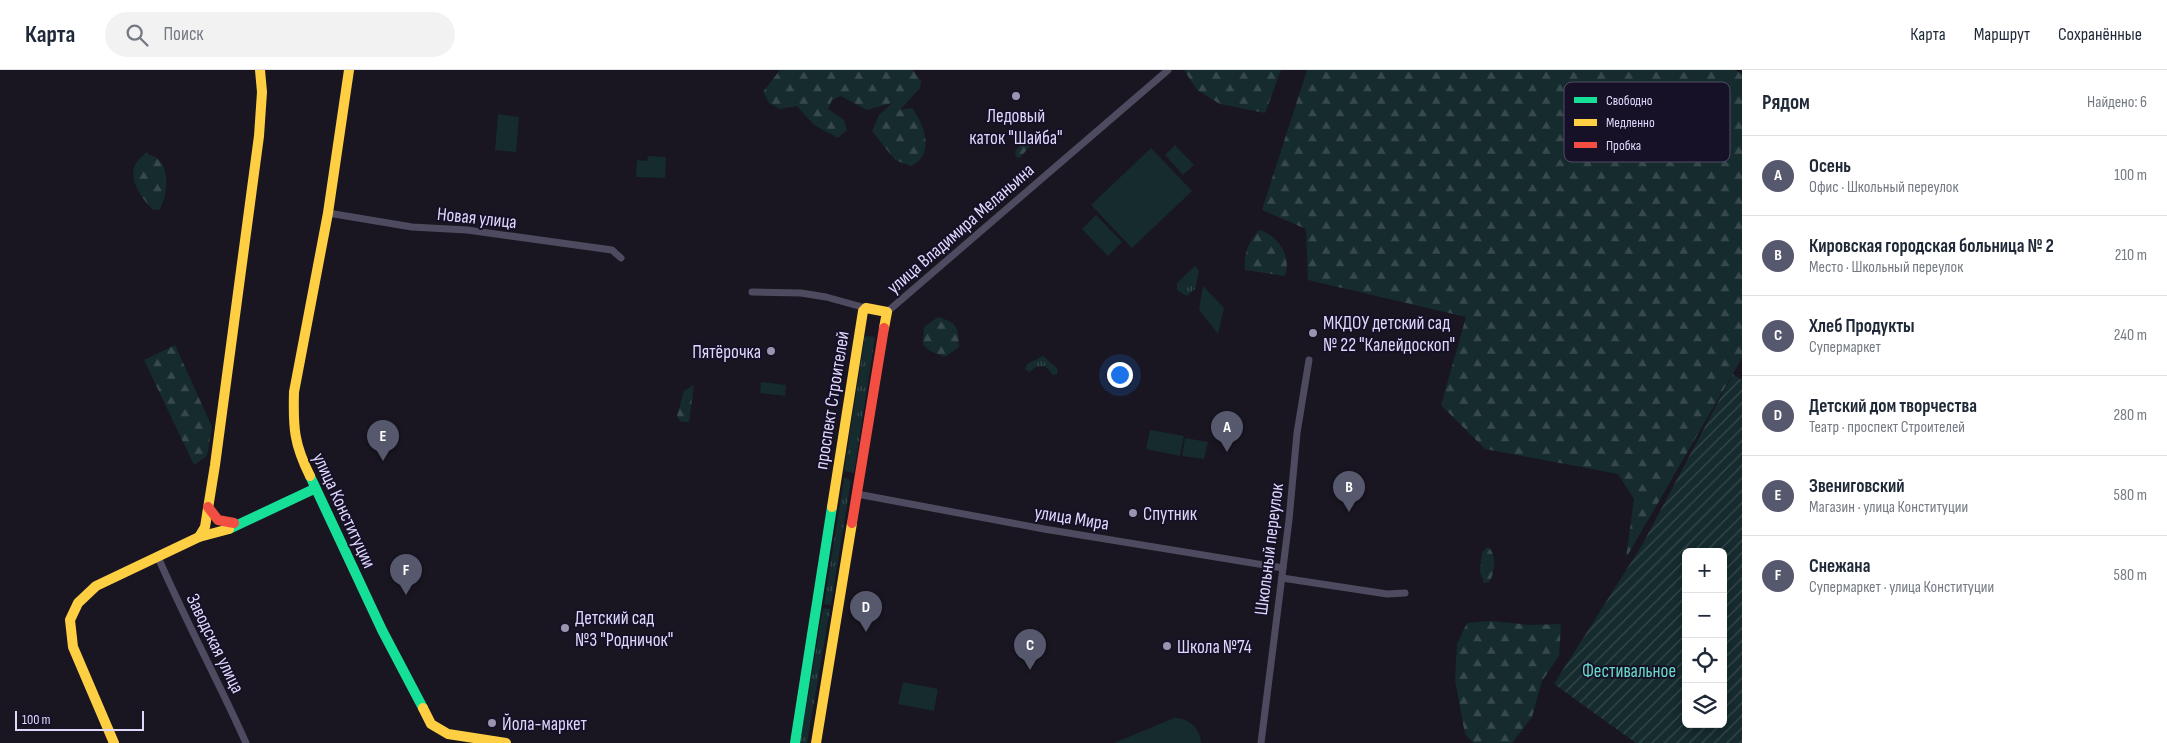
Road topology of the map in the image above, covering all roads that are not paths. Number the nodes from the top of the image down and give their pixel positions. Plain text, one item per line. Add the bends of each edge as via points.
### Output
1 (260, 70) edge
2 (349, 70) edge
3 (1168, 70) edge
4 (328, 212) junction
5 (621, 258) dead end
6 (752, 292) dead end
7 (866, 308) junction
8 (887, 312) junction
9 (1309, 360) dead end
10 (314, 489) junction
11 (857, 494) junction
12 (208, 507) junction
13 (243, 522) junction
14 (199, 537) junction
15 (158, 557) junction
16 (1283, 568) junction
17 (1282, 578) junction
18 (1405, 593) dead end
19 (114, 743) edge
20 (246, 743) edge
21 (506, 743) edge
22 (795, 743) edge
23 (816, 743) edge
24 (1261, 743) edge

1 - 12 street via 259,136
2 - 4 street, улица Конституции
3 - 8 street, улица Владимира Меланьина
4 - 5 street, Новая улица via 412,227 467,230 612,250
4 - 10 street, улица Конституции via 294,392 293,421 297,449
6 - 7 street via 826,296
7 - 8 street, проспект Строителей
7 - 22 street, проспект Строителей
8 - 11 street
9 - 16 street, Школьный переулок via 1297,433
10 - 13 street
10 - 21 street, улица Конституции via 431,724 448,734
11 - 16 street, улица Мира
11 - 23 street
12 - 13 street via 217,521 224,524
12 - 14 street via 205,527
13 - 14 street
14 - 15 street
15 - 19 street via 90,590 75,607 70,620 76,655
15 - 20 street, Заводская улица
16 - 17 street, Школьный переулок
17 - 18 street via 1387,594
17 - 24 street, Школьный переулок

